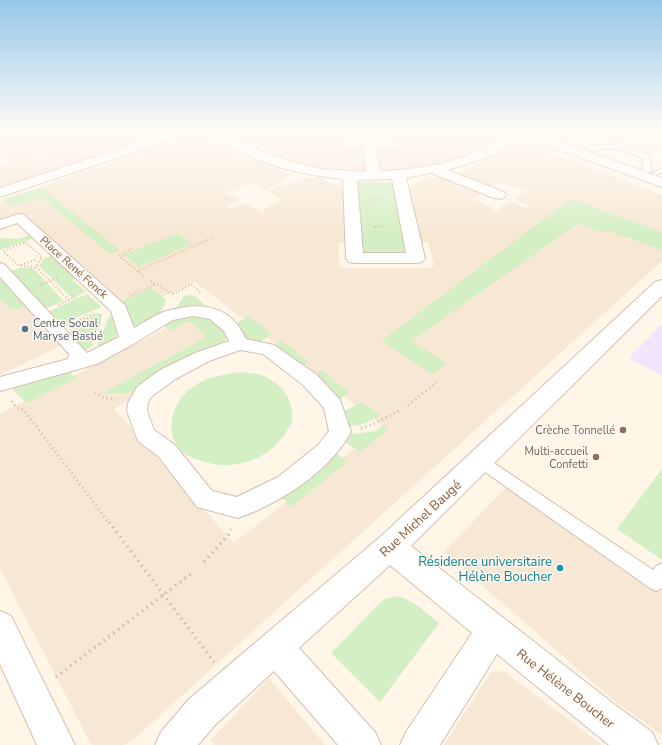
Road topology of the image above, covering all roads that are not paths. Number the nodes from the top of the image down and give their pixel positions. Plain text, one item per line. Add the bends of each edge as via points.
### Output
1 (83, 165) edge
2 (287, 165) edge
3 (374, 165) edge
4 (452, 165) edge
5 (625, 165) edge
6 (647, 165) edge
7 (435, 170) junction
8 (648, 170) dead end
9 (350, 176) junction
10 (374, 176) junction
11 (660, 176) edge
12 (400, 182) junction
13 (0, 193) edge
14 (499, 195) dead end
15 (0, 225) edge
16 (8, 268) edge
17 (662, 286) edge
18 (129, 339) junction
19 (239, 344) junction
20 (77, 362) junction
21 (4, 390) edge
22 (480, 461) junction
23 (390, 547) junction
24 (662, 572) edge
25 (0, 627) edge
26 (493, 631) junction
27 (276, 648) junction
28 (56, 745) edge
29 (174, 745) edge
30 (362, 745) edge
31 (419, 745) edge
32 (639, 745) edge

1 - 13 street
2 - 9 street
3 - 10 street
4 - 7 street
5 - 11 street
6 - 8 lane
7 - 12 street
7 - 14 street
9 - 10 street
9 - 12 street via 355,258 416,258
10 - 12 street
15 - 18 street, Place René Fonck via 19,218 49,254 76,270 119,309
16 - 20 street via 23,292 78,353
17 - 22 street, Rue Michel Baugé
18 - 19 street via 168,316 193,311 215,314 232,328
18 - 20 street via 90,359
19 - 19 street via 202,357 167,375 144,392 137,411 145,435 168,452 205,500 238,508 286,484 326,451 340,432 333,405 310,380 268,348
20 - 21 street
22 - 23 street, Rue Michel Baugé
22 - 24 lane via 656,582
23 - 26 street, Rue Hélène Boucher
23 - 27 street, Rue Michel Baugé
25 - 28 street
26 - 31 street
26 - 32 street, Rue Hélène Boucher
27 - 29 street, Rue Michel Baugé via 202,712
27 - 30 street

